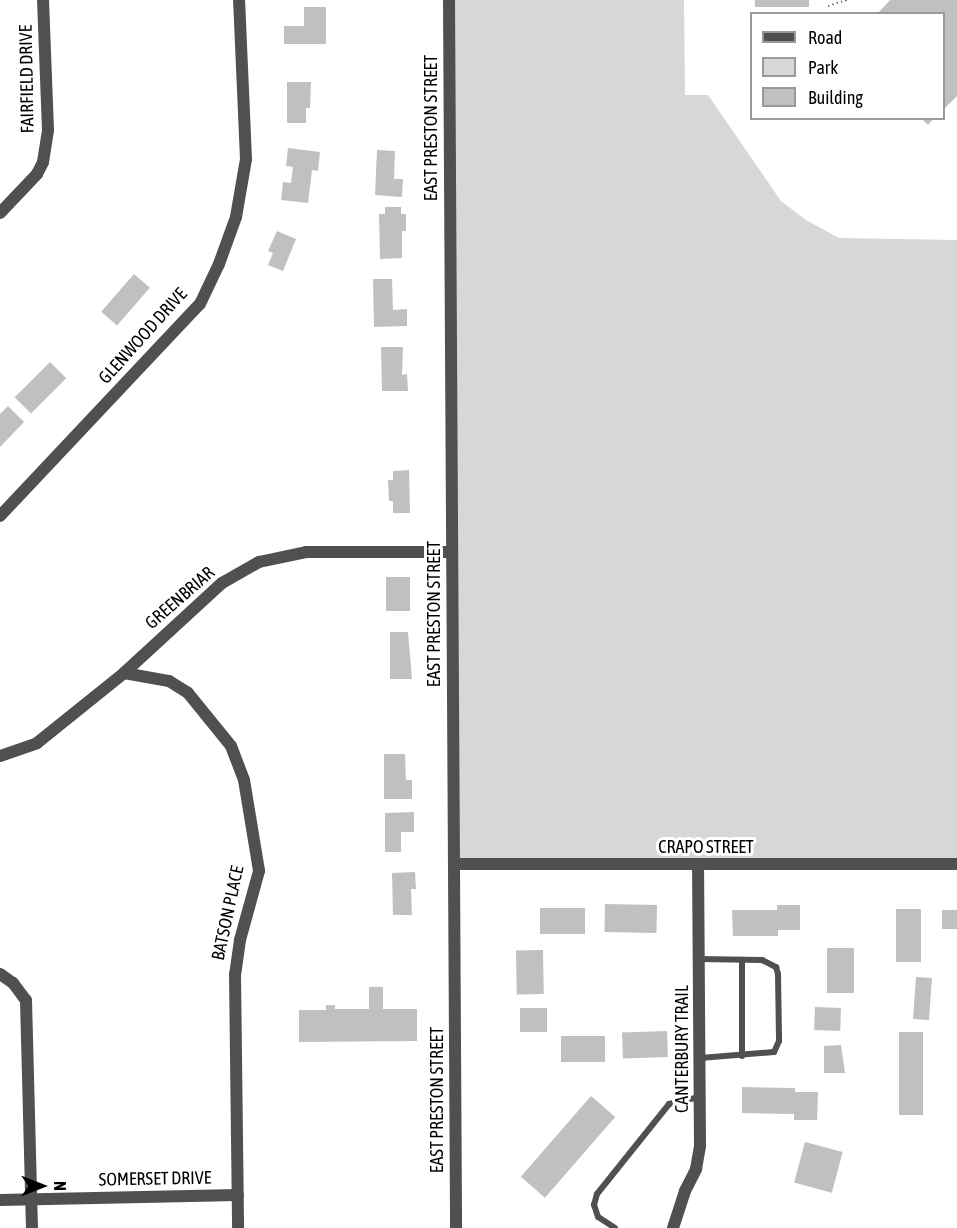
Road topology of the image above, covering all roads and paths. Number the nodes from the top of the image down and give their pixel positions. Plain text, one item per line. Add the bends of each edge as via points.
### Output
1 (43, 0) edge
2 (239, 0) edge
3 (449, 0) edge
4 (847, 0) edge
5 (828, 6) dead end
6 (0, 213) edge
7 (0, 516) edge
8 (452, 552) junction
9 (124, 673) junction
10 (0, 756) edge
11 (454, 864) junction
12 (957, 864) edge
13 (698, 865) junction
14 (699, 959) junction
15 (742, 960) junction
16 (0, 974) edge
17 (742, 1056) junction
18 (700, 1058) junction
19 (700, 1097) junction
20 (238, 1195) junction
21 (0, 1200) edge
22 (31, 1200) junction
23 (32, 1228) edge
24 (238, 1228) edge
25 (456, 1228) edge
26 (615, 1228) edge
27 (673, 1228) edge

1 - 6 street, FAIRFIELD DRIVE via 48,130 44,162
2 - 7 street, GLENWOOD DRIVE via 246,159 236,218 219,264 200,304
3 - 8 street, EAST PRESTON STREET
4 - 5 path
8 - 9 street, GREENBRIAR via 306,552 259,562 222,583
8 - 11 street, EAST PRESTON STREET
9 - 10 street, GREENBRIAR via 37,743
9 - 20 street, BATSON PLACE via 169,681 188,693 231,746 244,780 259,871 234,974
11 - 13 street, CRAPO STREET
11 - 25 street, EAST PRESTON STREET
12 - 13 street, CRAPO STREET
13 - 14 street, CANTERBURY TRAIL
14 - 15 lane
14 - 18 street, CANTERBURY TRAIL
15 - 17 lane
15 - 17 lane via 762,960 776,966 779,1030 774,1052
16 - 22 street via 26,1000
17 - 18 lane
18 - 19 street, CANTERBURY TRAIL
19 - 26 lane via 669,1104 597,1194 597,1217
19 - 27 street, CANTERBURY TRAIL via 696,1169
20 - 22 street, SOMERSET DRIVE
20 - 24 street, BATSON PLACE
21 - 22 street, SOMERSET DRIVE
22 - 23 street

